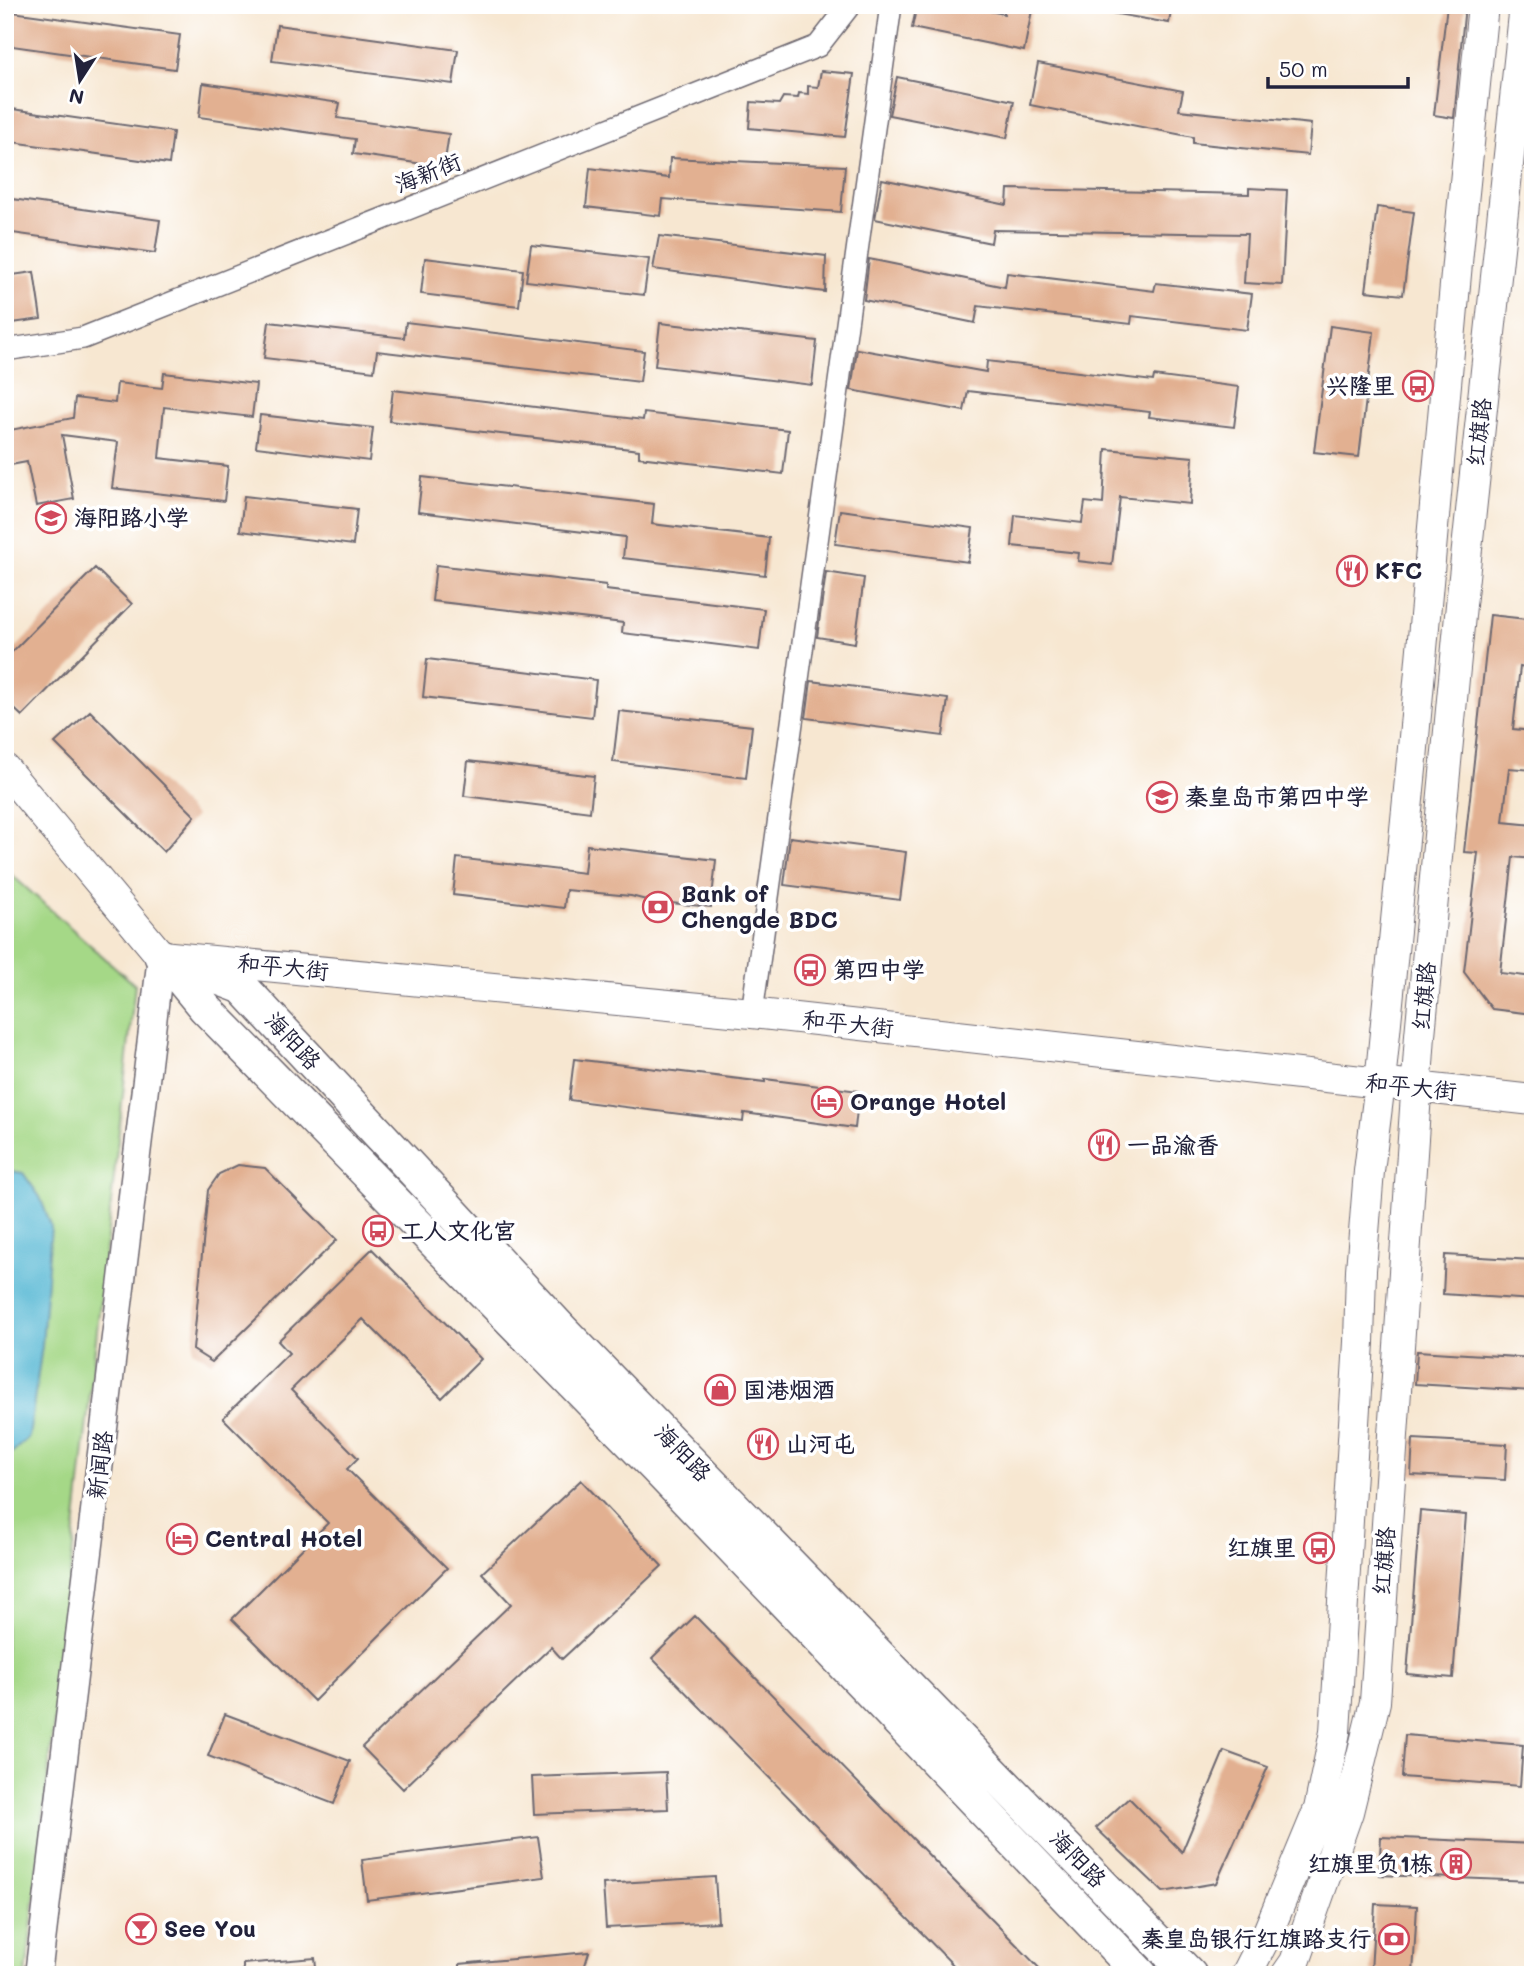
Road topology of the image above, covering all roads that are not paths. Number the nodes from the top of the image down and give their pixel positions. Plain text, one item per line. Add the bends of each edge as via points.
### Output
1 (849, 5) edge
2 (891, 5) edge
3 (1483, 5) edge
4 (1524, 5) edge
5 (5, 349) edge
6 (5, 769) edge
7 (161, 956) junction
8 (752, 1013) junction
9 (1380, 1083) junction
10 (1416, 1086) junction
11 (1533, 1100) edge
12 (38, 1975) edge
13 (1142, 1975) edge
14 (1190, 1975) edge
15 (1247, 1975) edge
16 (1286, 1975) edge

1 - 5 street, 海新街 via 818,46 83,338
2 - 8 street
3 - 9 main road
4 - 10 main road, 红旗路
6 - 7 main road, 海阳路
7 - 8 main road, 和平大街
7 - 12 street, 新闻路
7 - 13 main road, 海阳路 via 205,1008 655,1467
7 - 14 main road, 海阳路 via 243,987 562,1330
8 - 9 main road, 和平大街
9 - 10 main road, 和平大街
9 - 15 main road via 1361,1270 1335,1732 1320,1809
10 - 11 main road, 和平大街
10 - 16 main road, 红旗路 via 1375,1702 1348,1812 1295,1962

